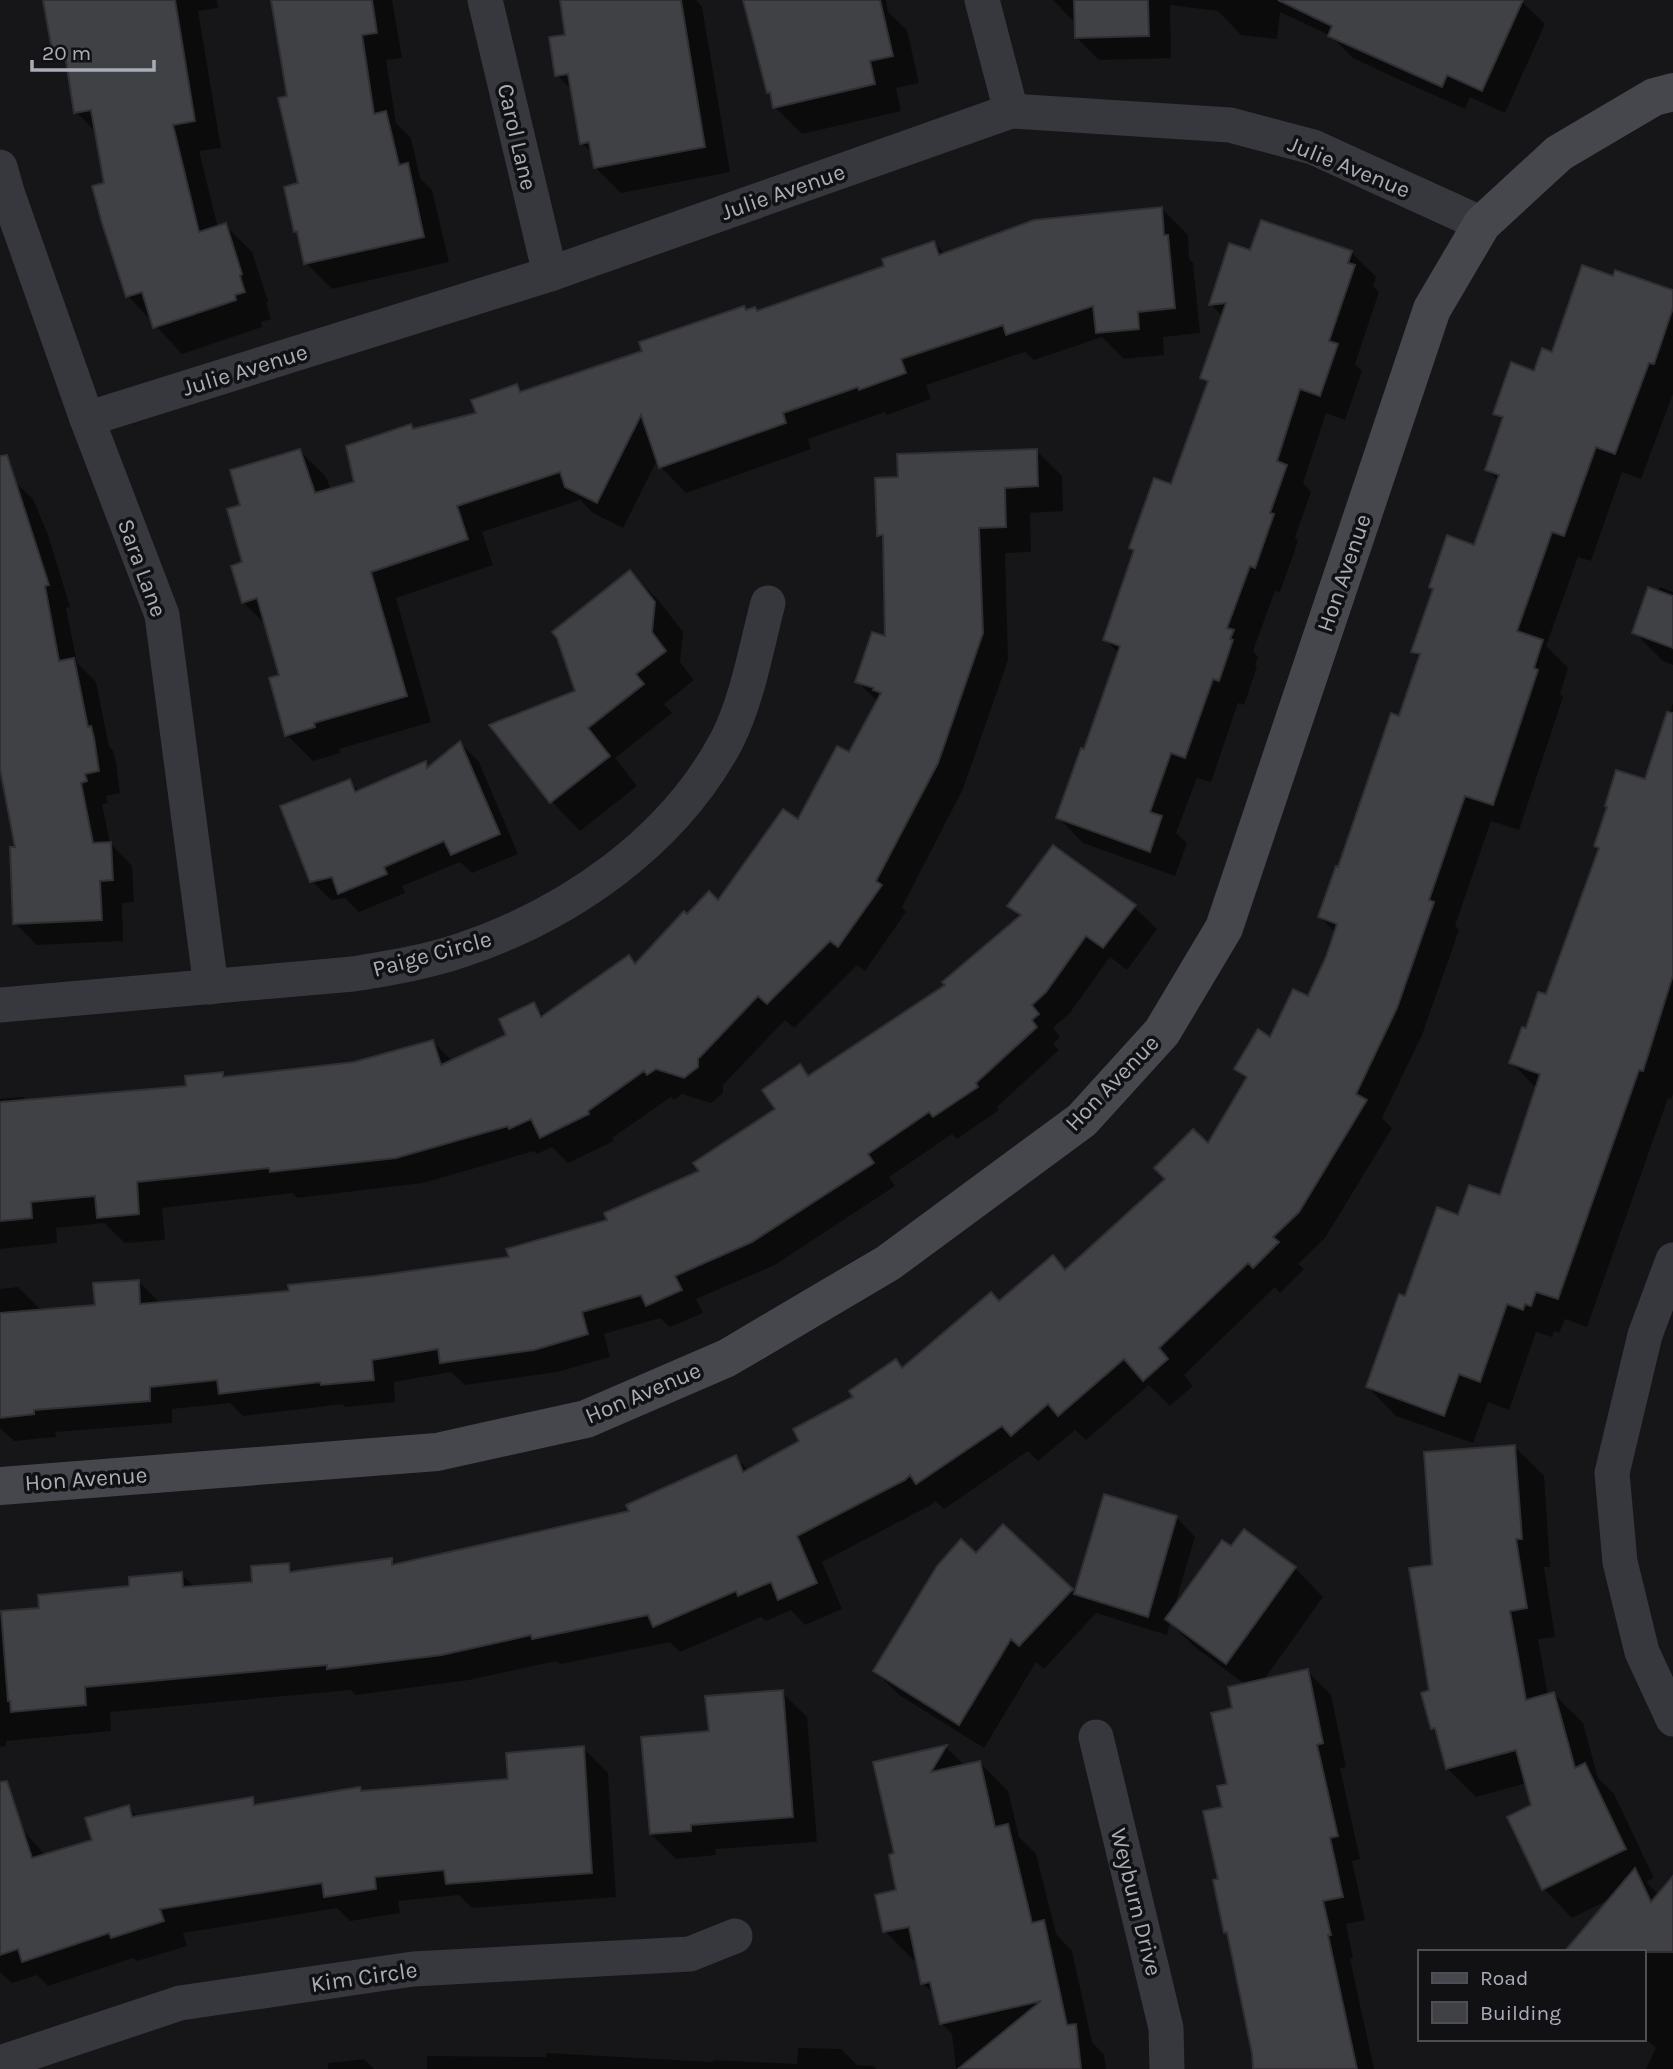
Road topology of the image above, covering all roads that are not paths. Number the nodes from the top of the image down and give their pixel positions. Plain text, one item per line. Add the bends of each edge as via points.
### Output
1 (485, 0) edge
2 (982, 0) edge
3 (1673, 92) edge
4 (1011, 111) junction
5 (0, 167) edge
6 (1482, 224) junction
7 (550, 274) junction
8 (87, 419) junction
9 (768, 603) dead end
10 (211, 987) junction
11 (0, 1005) edge
12 (1673, 1260) edge
13 (0, 1486) edge
14 (1673, 1719) edge
15 (1096, 1737) dead end
16 (735, 1936) dead end
17 (0, 2063) edge
18 (1167, 2069) edge

1 - 7 street, Carol Lane
2 - 4 street
3 - 6 street, Hon Avenue via 1654,97 1559,153
4 - 6 street, Julie Avenue via 1230,125 1314,147
4 - 7 street, Julie Avenue
5 - 8 street, Sara Lane
6 - 13 street, Hon Avenue via 1432,309 1224,928 1162,1032 1082,1120 888,1263 727,1358 586,1419 437,1452
7 - 8 street, Julie Avenue
8 - 10 street, Sara Lane via 162,615
9 - 10 street, Paige Circle via 738,712 714,763 679,810 595,884 548,913 460,951 389,969
10 - 11 street, Paige Circle
12 - 14 street via 1645,1335 1612,1473 1620,1562 1642,1652
15 - 18 street, Weyburn Drive via 1166,2028
16 - 17 street, Kim Circle via 691,1954 413,1969 180,2003

